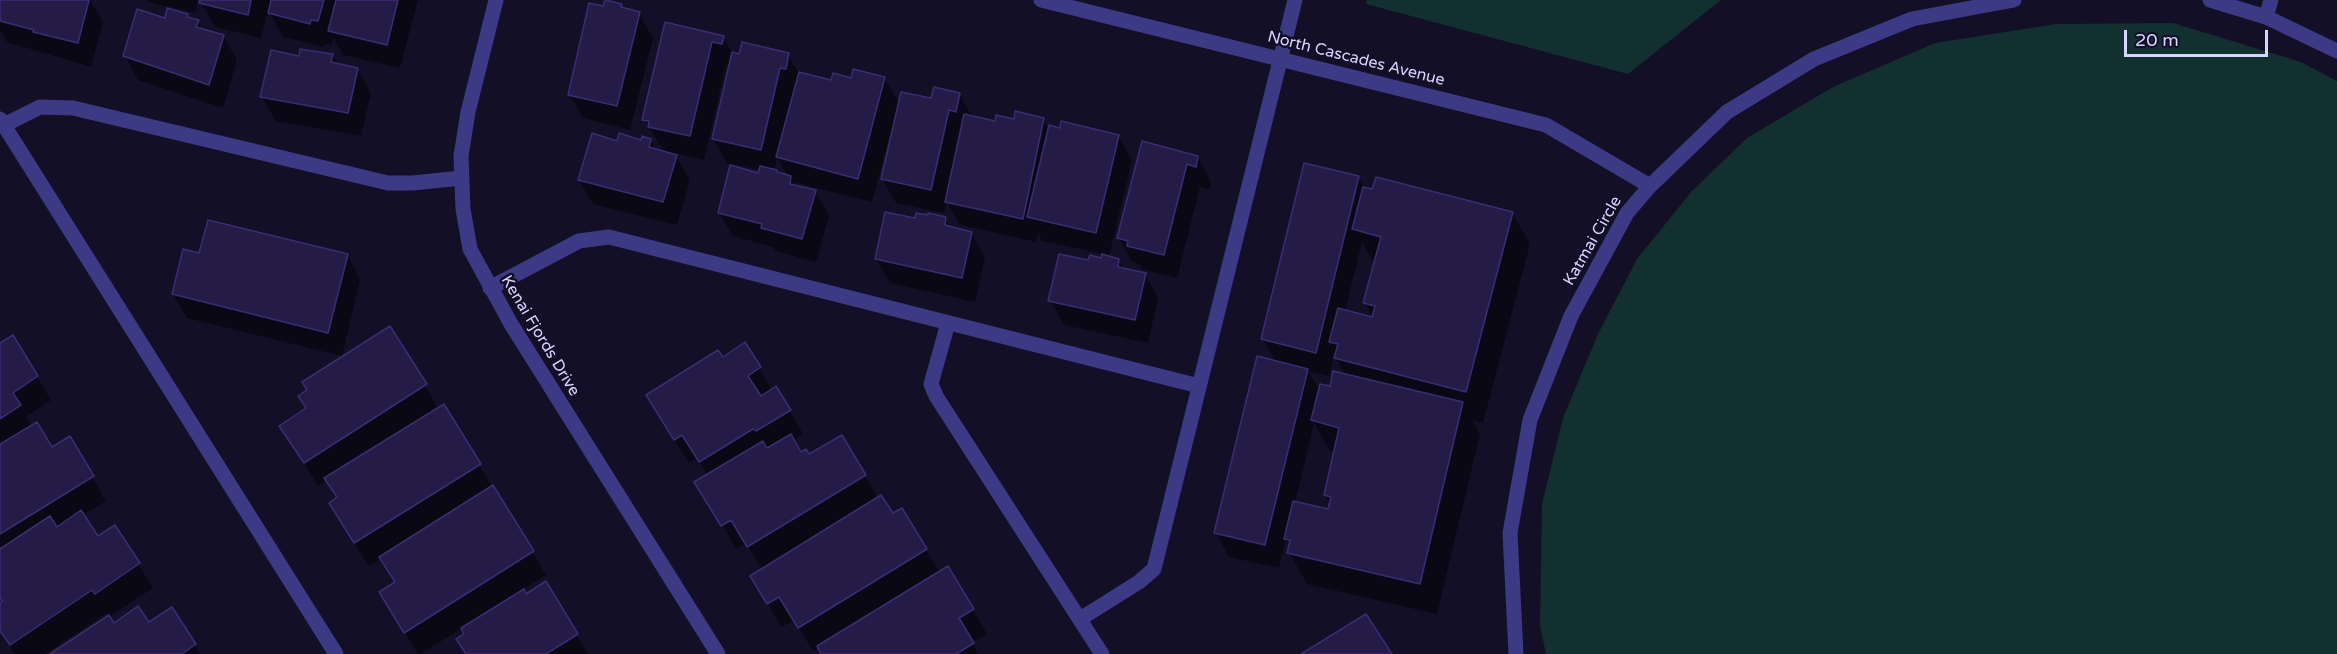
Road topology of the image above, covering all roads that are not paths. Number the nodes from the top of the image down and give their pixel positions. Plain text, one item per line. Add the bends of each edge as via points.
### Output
1 (496, 0) edge
2 (1041, 0) edge
3 (1295, 0) edge
4 (2014, 0) edge
5 (2210, 0) edge
6 (2271, 0) edge
7 (2266, 17) junction
8 (2337, 51) edge
9 (1280, 59) junction
10 (2, 122) edge
11 (461, 178) junction
12 (1650, 186) junction
13 (490, 288) junction
14 (948, 323) junction
15 (1199, 387) junction
16 (1080, 619) junction
17 (336, 654) edge
18 (718, 654) edge
19 (1102, 654) edge
20 (1516, 654) edge

1 - 11 street, Kenai Fjords Drive via 468,112
2 - 9 street, North Cascades Avenue
3 - 9 street
4 - 12 street, Katmai Circle via 1912,19 1814,59 1727,112
5 - 7 street
6 - 7 street
7 - 8 street
9 - 12 street, North Cascades Avenue via 1546,125
9 - 15 street
10 - 11 street via 39,107 74,108 388,183
10 - 17 street
11 - 13 street, Kenai Fjords Drive via 470,249
12 - 20 street, Katmai Circle via 1627,213 1571,316 1530,420 1510,533
13 - 14 street via 579,241 609,237
13 - 18 street, Kenai Fjords Drive
14 - 15 street
14 - 16 street via 931,384 936,396
15 - 16 street via 1154,569
16 - 19 street

